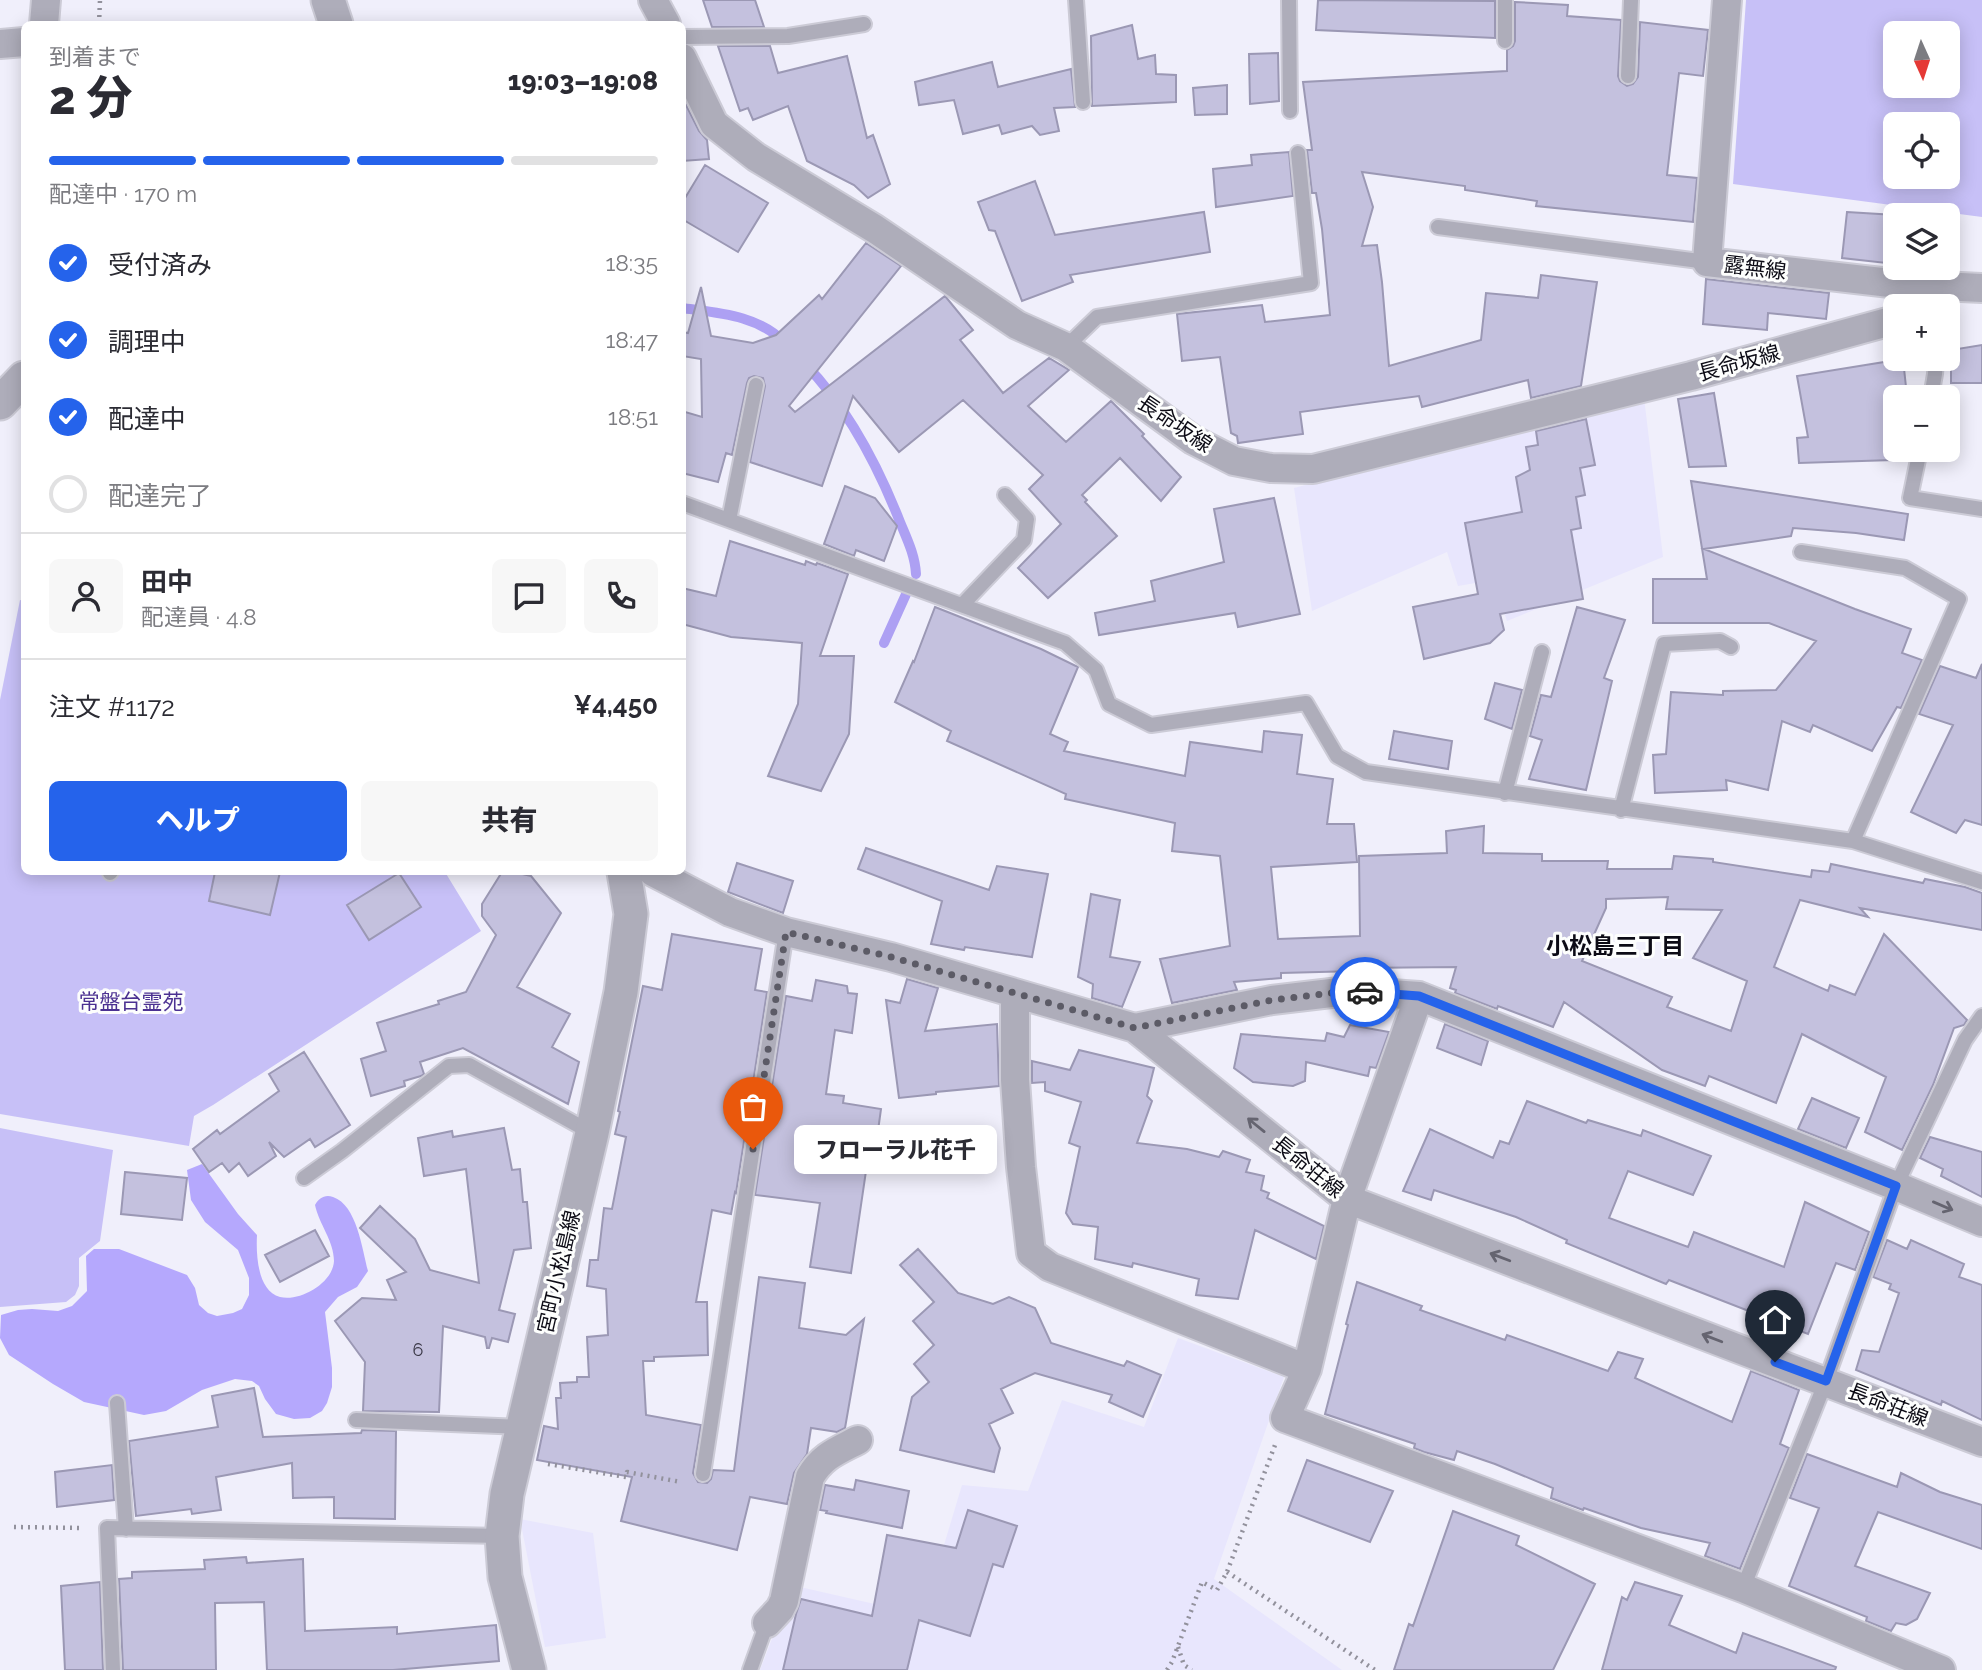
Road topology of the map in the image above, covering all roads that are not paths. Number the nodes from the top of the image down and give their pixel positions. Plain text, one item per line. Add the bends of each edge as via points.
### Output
1 (46, 0) edge
2 (328, 0) edge
3 (653, 0) edge
4 (1076, 0) edge
5 (1289, 0) edge
6 (1505, 0) edge
7 (1631, 0) edge
8 (1727, 0) edge
9 (44, 21) edge
10 (335, 21) edge
11 (664, 21) edge
12 (864, 24) dead end
13 (686, 37) edge
14 (1505, 41) dead end
15 (21, 42) edge
16 (0, 44) edge
17 (686, 66) edge
18 (1628, 76) dead end
19 (1083, 102) dead end
20 (1290, 111) dead end
21 (1298, 153) dead end
22 (1438, 227) dead end
23 (1707, 262) junction
24 (1982, 288) edge
25 (1982, 299) edge
26 (1960, 304) edge
27 (1883, 323) edge
28 (1066, 347) junction
29 (21, 381) edge
30 (756, 385) dead end
31 (0, 404) edge
32 (1918, 462) edge
33 (1005, 495) dead end
34 (686, 504) edge
35 (1982, 509) edge
36 (729, 520) junction
37 (1801, 552) dead end
38 (963, 604) junction
39 (1731, 648) dead end
40 (1542, 652) dead end
41 (1505, 793) junction
42 (1622, 810) junction
43 (1853, 841) junction
44 (624, 875) edge
45 (659, 875) edge
46 (1982, 882) edge
47 (786, 932) junction
48 (1015, 994) junction
49 (1419, 996) junction
50 (1982, 1016) edge
51 (1135, 1028) junction
52 (592, 1133) junction
53 (304, 1178) dead end
54 (1896, 1186) junction
55 (1347, 1199) junction
56 (1982, 1223) edge
57 (1307, 1370) junction
58 (1826, 1381) junction
59 (117, 1403) dead end
60 (356, 1420) dead end
61 (523, 1427) junction
62 (858, 1440) dead end
63 (1982, 1441) edge
64 (703, 1474) road end
65 (125, 1529) junction
66 (502, 1536) junction
67 (1743, 1588) junction
68 (767, 1623) joint
69 (113, 1670) edge
70 (530, 1670) edge
71 (750, 1670) edge
72 (1941, 1670) edge

1 - 9 street
2 - 10 street
3 - 11 street
4 - 19 lane
5 - 20 lane
6 - 14 lane
7 - 18 lane
8 - 23 street, 露無線
12 - 13 lane via 788,36
15 - 16 street
17 - 28 street, 長命坂線 via 714,124 756,157 875,229 1017,325
21 - 28 lane via 1311,283 1097,317
22 - 23 lane
23 - 24 street, 露無線 via 1899,284
25 - 26 street
27 - 28 street, 長命坂線 via 1691,376 1313,469 1234,461 1193,440
29 - 31 street
30 - 36 lane
32 - 35 lane via 1910,498
33 - 38 lane via 1027,519 1024,540
34 - 36 lane
36 - 38 lane
37 - 43 lane via 1905,568 1959,599
38 - 41 lane via 1065,643 1096,670 1110,704 1151,725 1306,703 1336,756 1366,772
39 - 42 lane via 1720,641 1664,644
40 - 41 lane
41 - 42 lane
42 - 43 lane
43 - 46 lane
44 - 52 street, 宮町小松島線 via 631,914 627,948
45 - 47 street, 長命荘線 via 730,912
47 - 48 street, 長命荘線
47 - 64 lane
48 - 51 street, 長命荘線
48 - 57 street via 1015,1080 1031,1253 1050,1267
49 - 51 street via 1348,991 1272,1000
49 - 54 street
49 - 55 street
50 - 54 lane via 1965,1041
55 -> 51 street, 長命荘線
52 - 53 lane via 469,1065 449,1066
52 - 61 street, 宮町小松島線
54 -> 56 street
54 - 58 lane
55 - 57 street
58 -> 55 street, 長命荘線
57 - 67 street via 1285,1418
58 - 63 street, 長命荘線
58 - 67 lane
59 - 65 lane
60 - 61 lane
61 - 66 street, 宮町小松島線
62 - 68 street via 825,1458 810,1477 784,1601
65 - 66 lane
65 - 69 lane via 107,1528
66 - 70 street, 宮町小松島線 via 505,1577
67 - 72 street
68 - 71 lane

